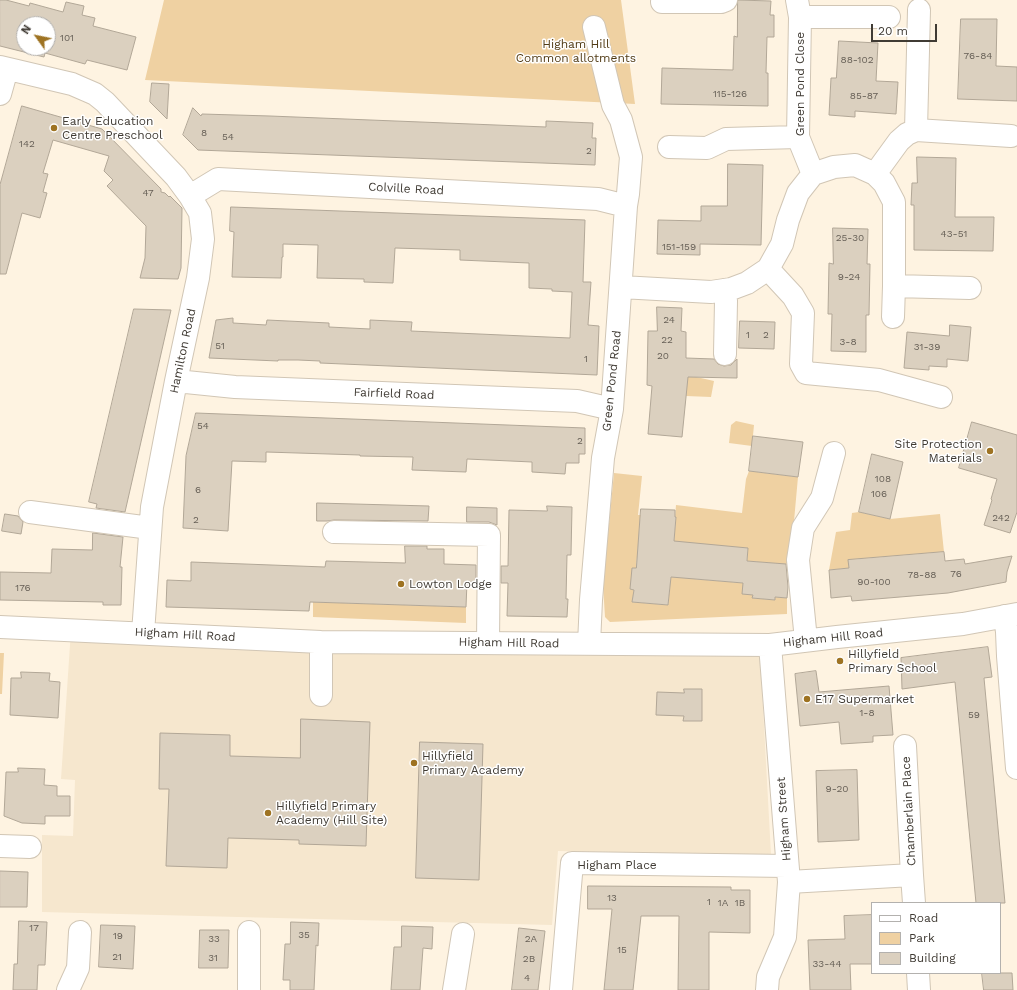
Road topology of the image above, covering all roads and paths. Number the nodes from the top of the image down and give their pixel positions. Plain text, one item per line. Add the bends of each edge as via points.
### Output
1 (726, 0) edge
2 (662, 2) dead end
3 (798, 8) edge
4 (919, 10) dead end
5 (889, 17) dead end
6 (594, 27) dead end
7 (4, 68) edge
8 (0, 94) edge
9 (916, 130) junction
10 (1011, 136) dead end
11 (798, 137) junction
12 (669, 147) dead end
13 (813, 174) junction
14 (875, 174) junction
15 (190, 196) junction
16 (626, 206) junction
17 (768, 269) junction
18 (894, 286) junction
19 (621, 287) junction
20 (970, 288) dead end
21 (724, 290) junction
22 (893, 317) dead end
23 (724, 354) dead end
24 (176, 381) junction
25 (942, 397) dead end
26 (612, 408) junction
27 (834, 453) dead end
28 (30, 512) dead end
29 (150, 528) junction
30 (334, 532) dead end
31 (1011, 615) edge
32 (0, 627) edge
33 (143, 633) junction
34 (806, 640) junction
35 (321, 642) junction
36 (488, 643) junction
37 (589, 644) junction
38 (770, 645) junction
39 (321, 696) dead end
40 (905, 746) dead end
41 (1017, 768) edge
42 (0, 846) edge
43 (30, 847) dead end
44 (788, 874) junction
45 (912, 875) junction
46 (914, 902) edge
47 (80, 932) dead end
48 (249, 932) dead end
49 (463, 934) dead end
50 (918, 974) edge
51 (68, 990) edge
52 (249, 990) edge
53 (454, 990) edge
54 (561, 990) edge
55 (767, 990) edge
56 (919, 990) edge

1 - 2 street
3 - 5 street
3 - 11 street, Green Pond Close
4 - 9 street
6 - 16 street, Green Pond Road via 613,105 621,120 631,157
7 - 8 street
7 - 15 street, Hamilton Road via 72,84 95,94 176,177
9 - 10 street
9 - 14 street via 899,141
11 - 12 street via 726,139 707,148
11 - 13 street, Green Pond Close
13 - 14 street via 834,167 855,165
13 - 17 street via 798,193 782,244
14 - 18 street via 884,183 894,202
15 - 16 street, Colville Road via 218,179 598,199
15 - 24 street, Hamilton Road via 200,213 203,239 198,278
16 - 19 street, Green Pond Road
17 - 21 street via 747,283
17 - 25 street via 793,296 802,313 801,364 806,373 879,380
18 - 20 street
18 - 22 street
19 - 21 street via 712,292
19 - 26 street, Green Pond Road
21 - 23 street
24 - 26 street, Fairfield Road via 234,387 577,401
24 - 29 street, Hamilton Road
26 - 37 street, Green Pond Road via 603,458
27 - 34 street via 822,498 803,528 798,560
28 - 29 street
29 - 33 street, Hamilton Road
30 - 36 street via 489,536
31 - 34 street, Higham Hill Road via 963,624
31 - 41 street via 1008,656
32 - 33 street, Higham Hill Road
33 - 35 street, Higham Hill Road
34 - 38 street, Higham Hill Road
35 - 36 street, Higham Hill Road
35 - 39 street
36 - 37 street, Higham Hill Road
37 - 38 street, Higham Hill Road
38 - 44 street, Higham Street
40 - 45 street, Chamberlain Place
42 - 43 street
44 - 45 street, Chamberlain Place
44 - 54 street, Higham Place via 572,863
44 - 55 street, Higham Street via 785,937 768,977
45 - 46 street, Chamberlain Place
47 - 51 street via 78,968
48 - 52 street
49 - 53 street
50 - 56 street

